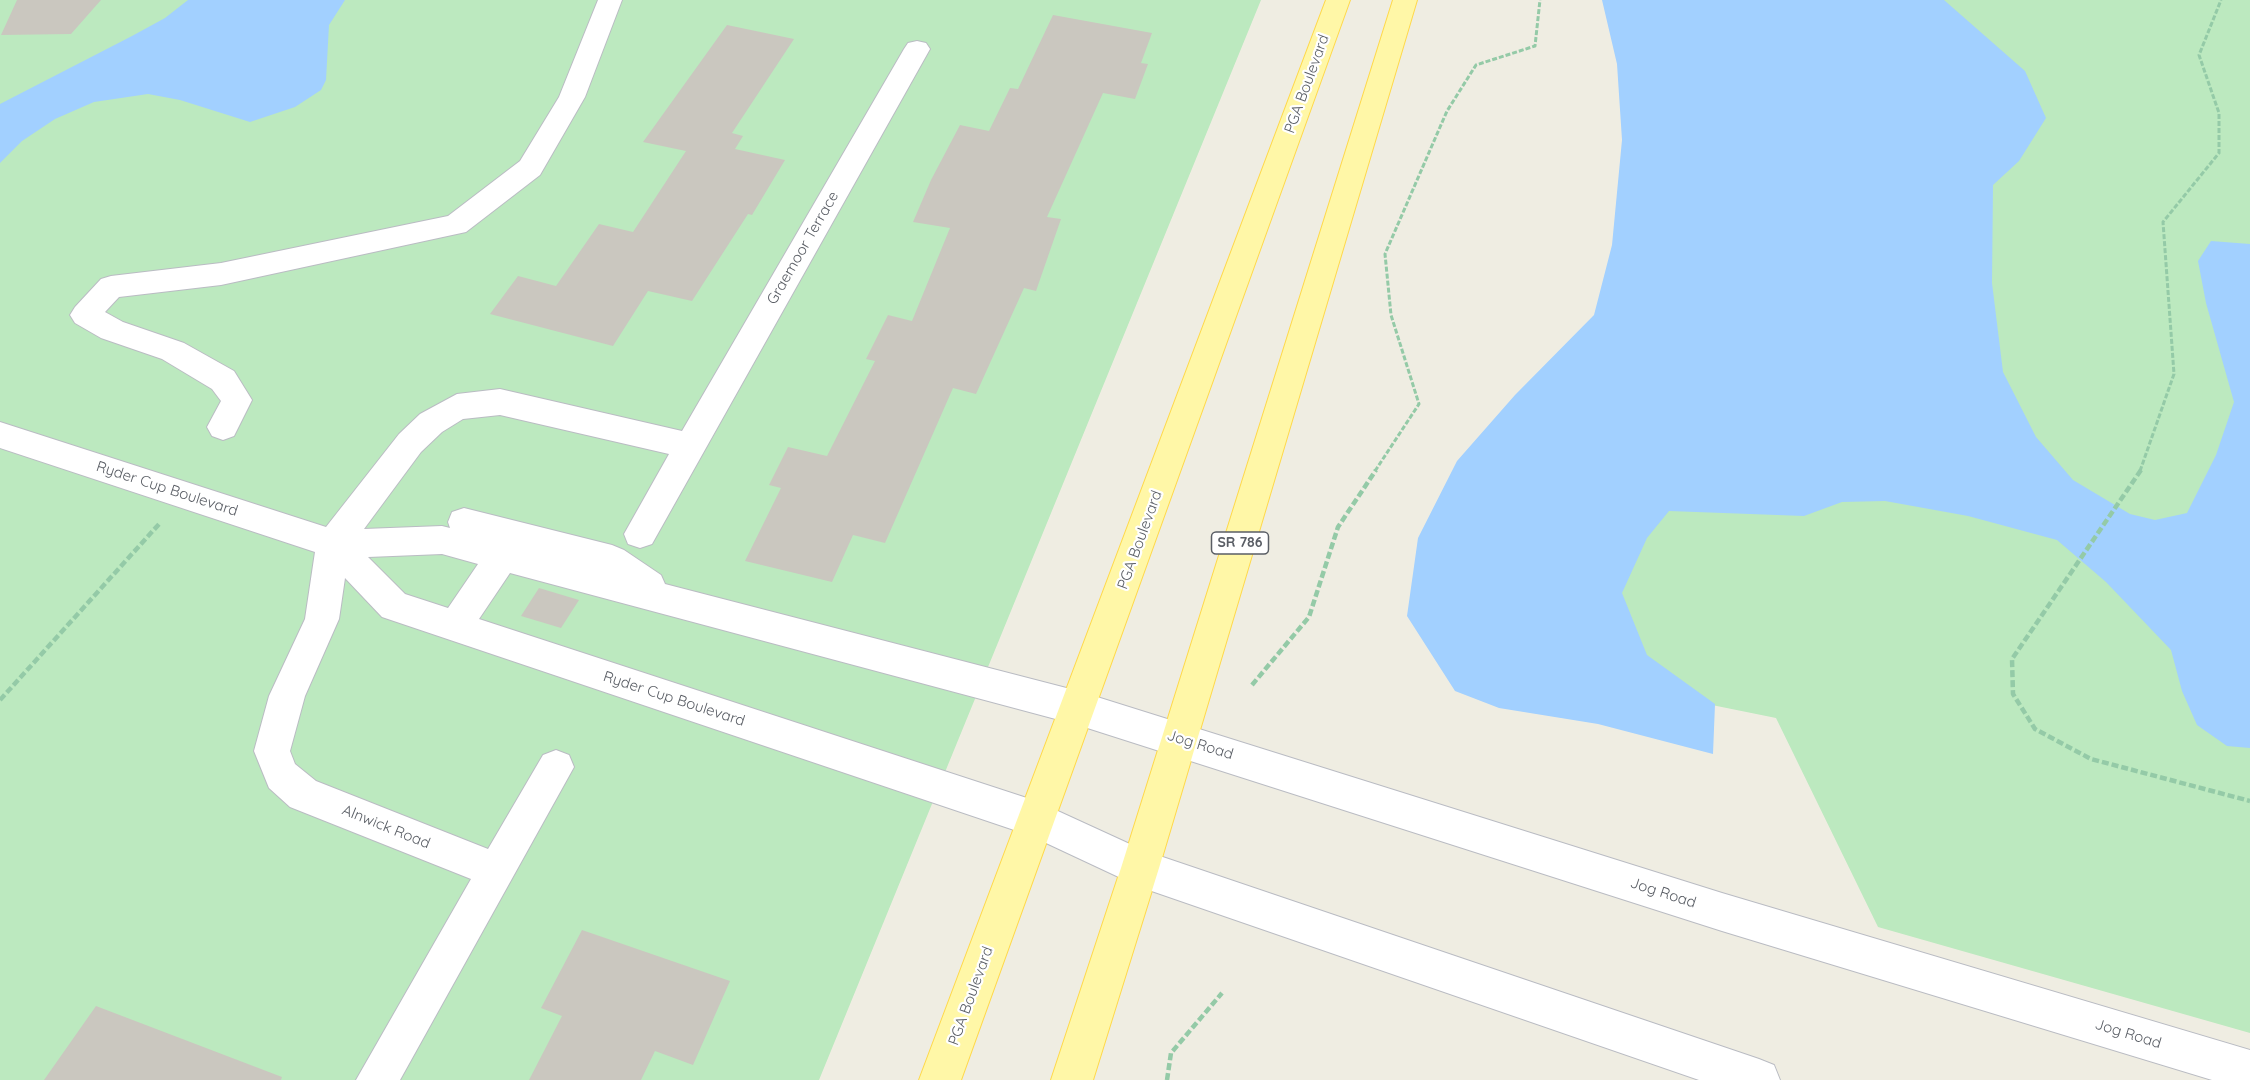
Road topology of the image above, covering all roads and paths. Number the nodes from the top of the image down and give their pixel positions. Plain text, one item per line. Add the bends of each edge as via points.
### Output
1 (610, 0) edge
2 (1338, 0) edge
3 (1405, 0) edge
4 (1540, 0) edge
5 (2221, 0) edge
6 (917, 49) dead end
7 (223, 427) dead end
8 (0, 435) edge
9 (690, 446) junction
10 (2144, 465) joint
11 (640, 534) dead end
12 (388, 542) junction
13 (333, 544) junction
14 (503, 556) junction
15 (121, 568) dead end
16 (667, 599) junction
17 (455, 626) junction
18 (1252, 685) dead end
19 (0, 700) edge
20 (1078, 708) junction
21 (1180, 738) junction
22 (556, 766) dead end
23 (2250, 801) edge
24 (1036, 819) junction
25 (1140, 868) junction
26 (497, 871) junction
27 (1222, 993) dead end
28 (2250, 1071) edge
29 (377, 1080) edge
30 (940, 1080) edge
31 (1072, 1080) edge
32 (1167, 1080) edge
33 (1759, 1080) edge

1 - 7 street via 572,97 530,168 456,225 221,274 111,287 85,315 112,330 173,351 223,380 237,400
2 - 20 main road, PGA Boulevard
3 - 21 main road, SR 786
4 - 18 path via 1535,46 1476,65 1447,111 1384,254 1391,315 1419,404 1338,527 1309,617
5 - 10 path via 2199,55 2218,113 2219,153 2163,222 2174,374
6 - 9 street, Graemoor Terrace
8 - 13 street, Ryder Cup Boulevard
9 - 11 street, Graemoor Terrace
9 - 13 street via 500,402 457,407 431,423 410,443
10 - 23 path via 2012,659 2013,694 2035,729 2091,759
12 - 13 street, Ryder Cup Boulevard
12 - 14 street, Ryder Cup Boulevard via 442,540
12 - 16 street, Ryder Cup Boulevard via 443,517 612,560
13 - 17 street, Ryder Cup Boulevard via 394,606
13 - 26 street, Alnwick Road via 322,619 287,696 272,751 282,776 303,794
14 - 16 street, Ryder Cup Boulevard
14 - 17 street
15 - 19 path
16 - 20 street, Ryder Cup Boulevard
17 - 24 street, Ryder Cup Boulevard
20 - 21 street, Jog Road
20 - 24 main road, PGA Boulevard
21 - 25 main road, SR 786
21 - 28 street, Jog Road via 1722,912
22 - 26 street
24 - 25 street
24 - 30 main road, PGA Boulevard
25 - 31 main road, SR 786
25 - 33 street
26 - 29 street
27 - 32 path via 1171,1053

